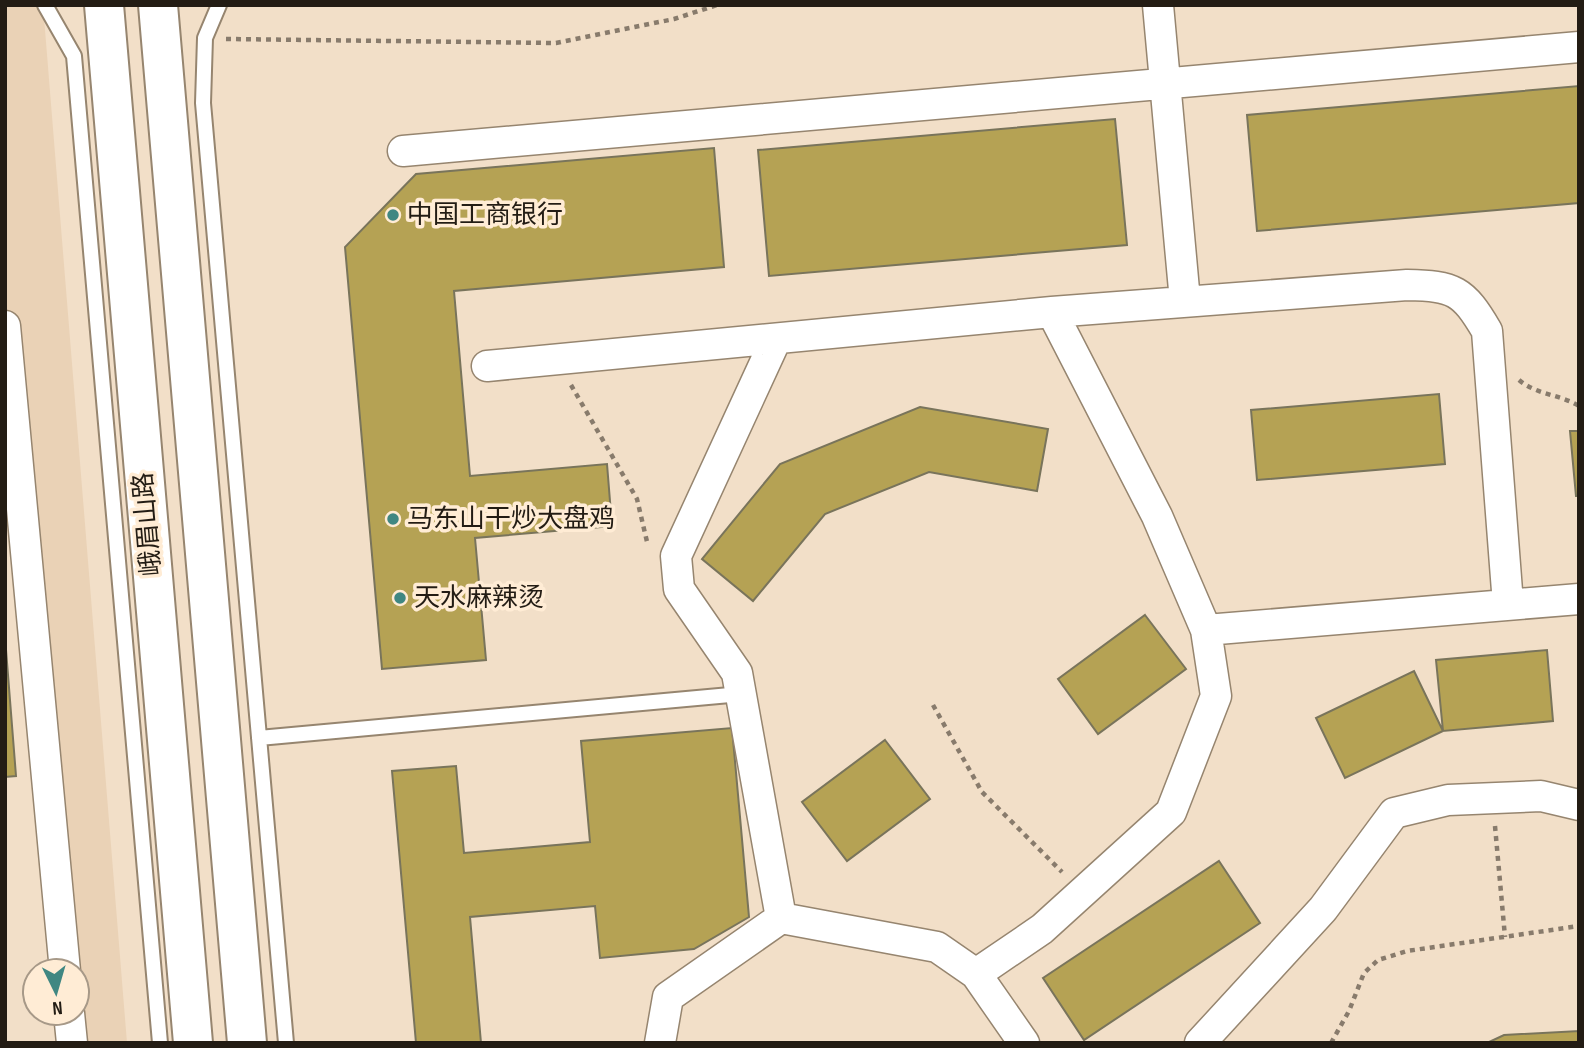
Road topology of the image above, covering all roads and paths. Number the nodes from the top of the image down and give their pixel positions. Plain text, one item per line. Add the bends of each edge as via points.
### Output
1 (45, 5) edge
2 (104, 5) edge
3 (158, 5) edge
4 (219, 5) edge
5 (717, 5) edge
6 (1158, 5) edge
7 (205, 38) junction
8 (1579, 47) edge
9 (1165, 84) junction
10 (403, 151) dead end
11 (1185, 301) junction
12 (1052, 312) junction
13 (5, 326) edge
14 (776, 339) junction
15 (1488, 356) junction
16 (557, 360) junction
17 (487, 366) dead end
18 (1579, 406) edge
19 (679, 589) junction
20 (1579, 599) edge
21 (1508, 604) junction
22 (1206, 630) junction
23 (741, 694) junction
24 (933, 705) dead end
25 (259, 738) junction
26 (1493, 798) junction
27 (1579, 806) edge
28 (1083, 892) junction
29 (781, 918) junction
30 (1579, 926) edge
31 (1505, 936) junction
32 (64, 957) edge
33 (976, 974) junction
34 (160, 1043) edge
35 (193, 1043) edge
36 (247, 1043) edge
37 (286, 1043) edge
38 (660, 1043) edge
39 (1024, 1043) edge
40 (1200, 1043) edge
41 (1331, 1043) edge

1 - 34 lane via 75,56
2 - 35 street, 峨眉山路
3 - 36 street, 峨眉山路
4 - 7 lane
5 - 7 path via 556,44
6 - 9 street
7 - 25 lane via 203,103
8 - 9 street
9 - 10 street
9 - 11 street
11 - 12 street
11 - 15 street via 1440,286 1469,302 1487,331
12 - 14 street
12 - 22 street via 1157,516
13 - 32 street
14 - 16 street
14 - 19 street via 676,556
15 - 18 path via 1531,391 1566,398
15 - 21 street
16 - 17 street
16 - 19 path via 637,499 653,569
19 - 23 street via 737,673
20 - 21 street
21 - 22 street
22 - 28 street via 1216,696 1171,812
23 - 25 lane
23 - 29 street
24 - 28 path via 982,792
25 - 37 lane
26 - 27 street via 1541,796
26 - 31 path
26 - 40 street via 1448,800 1394,813 1323,909
28 - 33 street via 1042,929
29 - 33 street via 937,947
29 - 38 street via 668,997
30 - 31 path
31 - 41 path via 1378,960 1364,973
33 - 39 street

